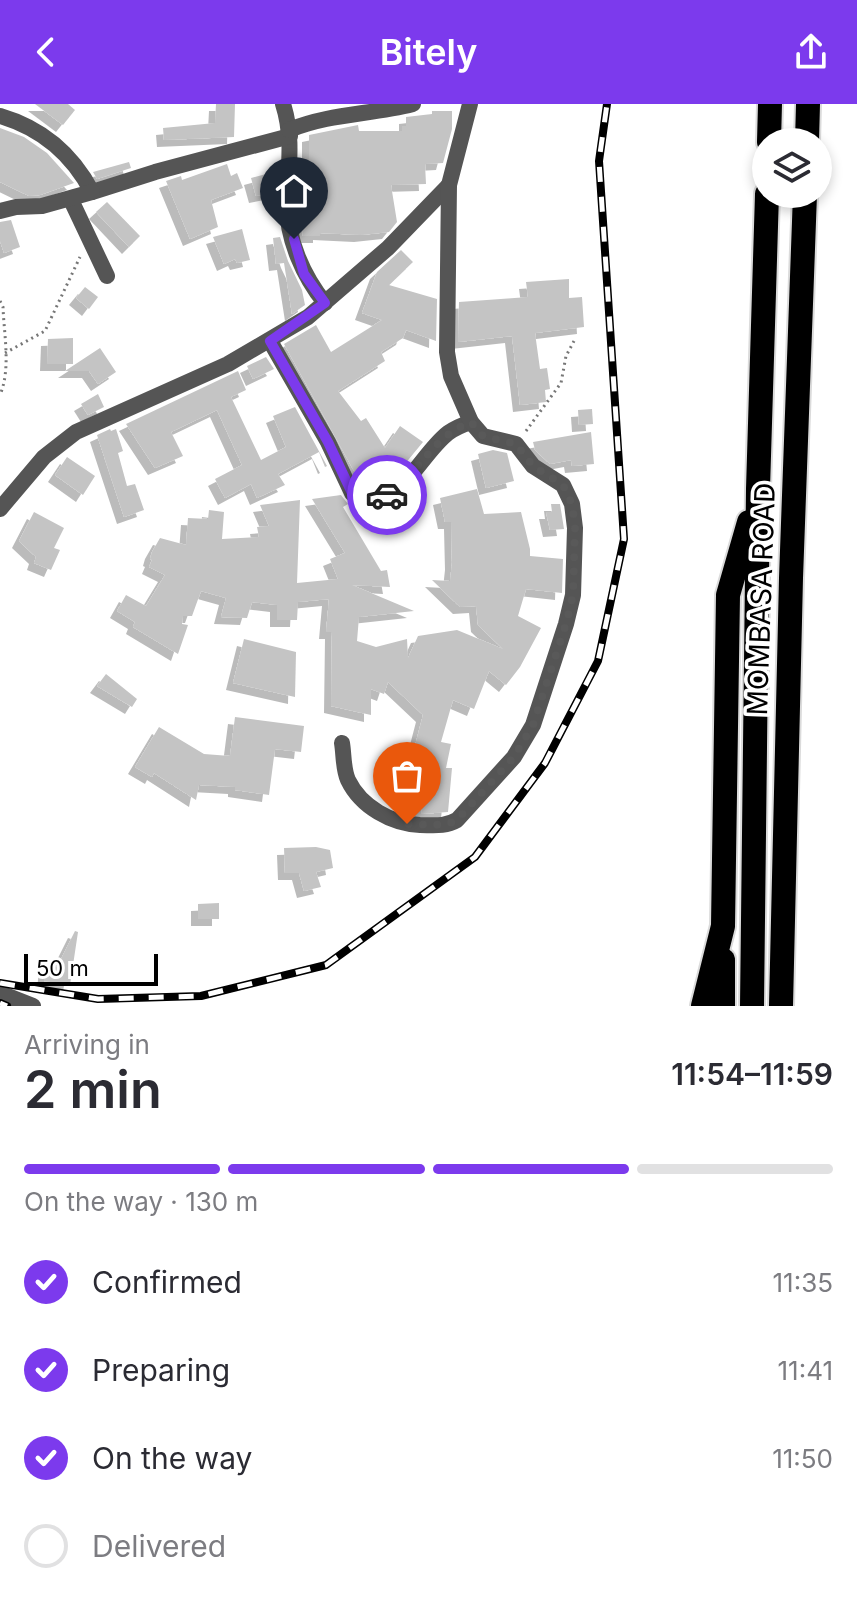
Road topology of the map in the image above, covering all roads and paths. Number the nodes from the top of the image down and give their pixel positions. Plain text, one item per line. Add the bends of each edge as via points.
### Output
1 (283, 104) edge
2 (413, 104) edge
3 (470, 104) edge
4 (770, 104) edge
5 (808, 104) edge
6 (0, 116) edge
7 (769, 128) edge
8 (807, 128) edge
9 (290, 133) junction
10 (449, 185) junction
11 (92, 192) junction
12 (71, 200) junction
13 (767, 208) edge
14 (804, 208) edge
15 (0, 211) edge
16 (89, 239) junction
17 (107, 276) dead end
18 (0, 301) edge
19 (325, 303) junction
20 (270, 341) junction
21 (574, 341) dead end
22 (5, 353) junction
23 (0, 395) edge
24 (471, 422) junction
25 (516, 444) junction
26 (758, 489) junction
27 (0, 509) edge
28 (342, 743) dead end
29 (723, 926) junction
30 (0, 993) edge
31 (33, 1006) edge
32 (703, 1006) edge
33 (723, 1006) edge
34 (752, 1006) edge
35 (781, 1006) edge

1 - 9 street
2 - 9 street via 326,117
3 - 10 street
4 - 7 highway
5 - 8 highway
6 - 11 street via 53,142
9 - 11 street
9 - 19 street via 288,220 304,274
10 - 19 street
10 - 24 street via 447,352
11 - 12 street
12 - 15 street
12 - 16 street
13 - 26 highway, MOMBASA ROAD
14 - 35 highway, MOMBASA ROAD
16 - 17 street
16 - 22 path via 45,331
18 - 22 path
19 - 20 street
20 - 24 street via 361,502 396,489 445,435
20 - 27 street via 76,432 44,457
21 - 25 path via 561,383
22 - 23 path
24 - 25 street via 483,436
25 - 28 street via 533,466 563,485 575,515 573,595 528,737 457,820 445,825 399,823 369,804 348,779
26 - 29 highway via 728,595
26 - 34 highway, MOMBASA ROAD
29 - 32 highway
29 - 33 highway
30 - 31 street

